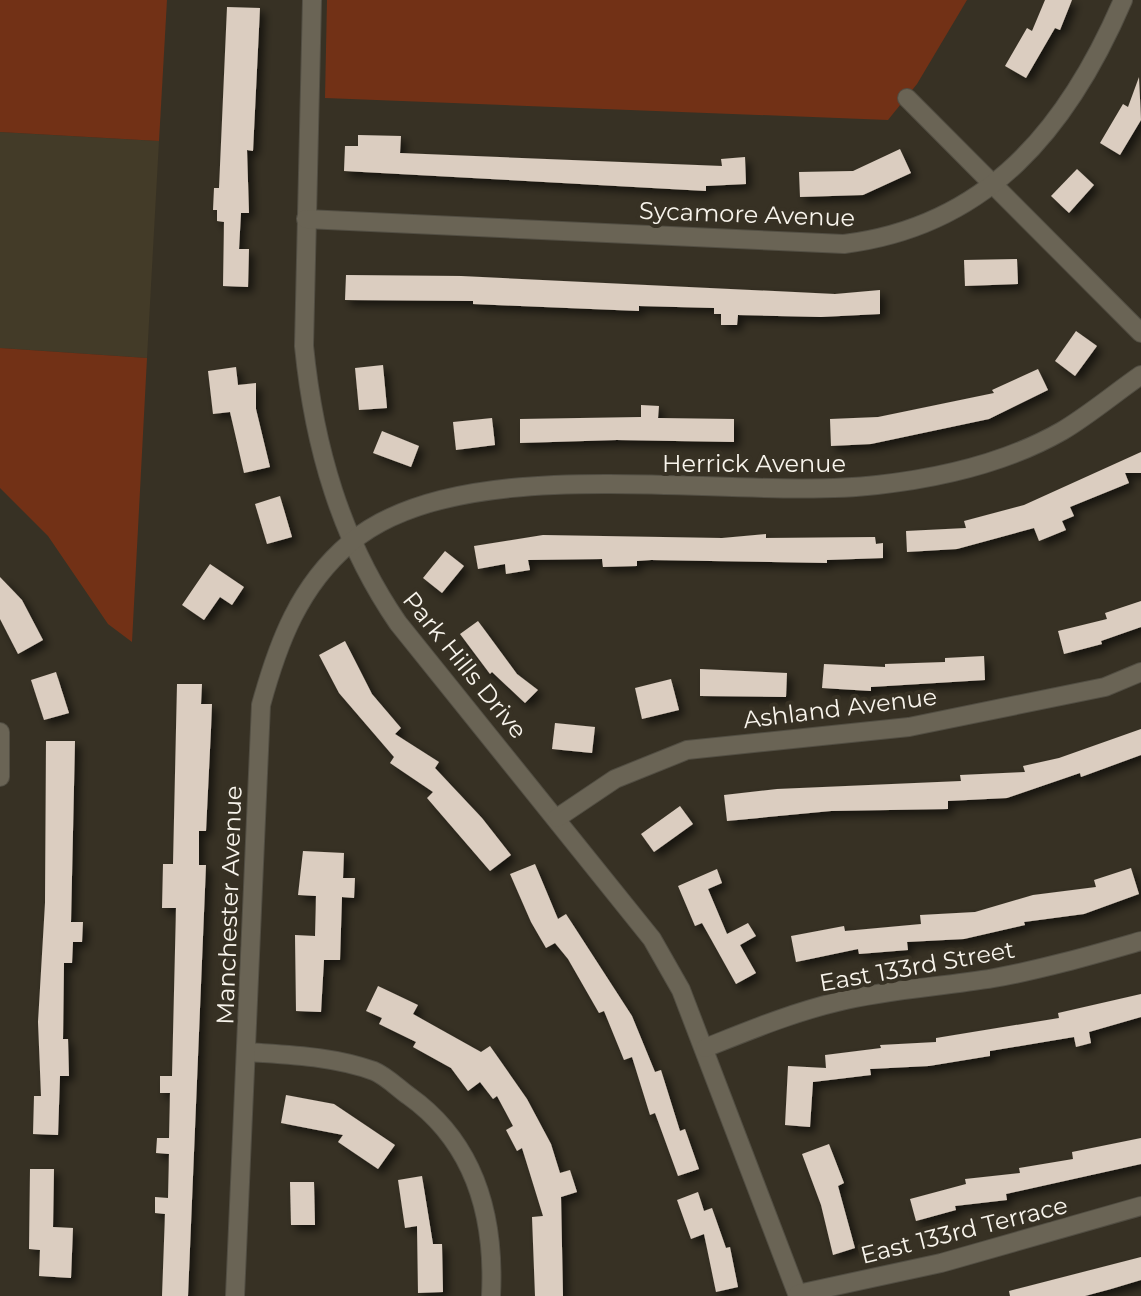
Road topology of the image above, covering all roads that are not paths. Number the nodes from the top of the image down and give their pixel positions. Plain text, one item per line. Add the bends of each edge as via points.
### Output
1 (312, 0) edge
2 (1123, 0) edge
3 (907, 98) dead end
4 (994, 185) junction
5 (306, 219) junction
6 (1141, 333) edge
7 (1141, 375) edge
8 (351, 542) junction
9 (1141, 672) edge
10 (0, 732) edge
11 (0, 777) edge
12 (557, 818) junction
13 (1141, 941) edge
14 (705, 1048) junction
15 (247, 1052) junction
16 (1141, 1206) edge
17 (798, 1295) edge
18 (235, 1296) edge
19 (491, 1296) edge

1 - 5 street, Park Hills Drive
2 - 4 street, Sycamore Avenue via 1075,92 1036,143
3 - 4 street
4 - 5 street, Sycamore Avenue via 924,227 844,244
4 - 6 street
5 - 8 street, Park Hills Drive via 304,346 309,394 324,468
7 - 8 street, Herrick Avenue via 1062,431 1008,456 951,473 818,490 517,487 422,504
8 - 12 street, Park Hills Drive via 398,623
8 - 15 street, Manchester Avenue via 294,611 261,705
9 - 12 street, Ashland Avenue via 1105,687 909,727 687,750 615,779
10 - 11 street
12 - 14 street, Park Hills Drive via 652,939
13 - 14 street, East 133rd Street via 1052,967 836,1002
14 - 17 street, Park Hills Drive
15 - 18 street, Manchester Avenue
15 - 19 street via 317,1056 376,1072 430,1111 456,1140 482,1196 493,1262
16 - 17 street, East 133rd Terrace via 941,1263

